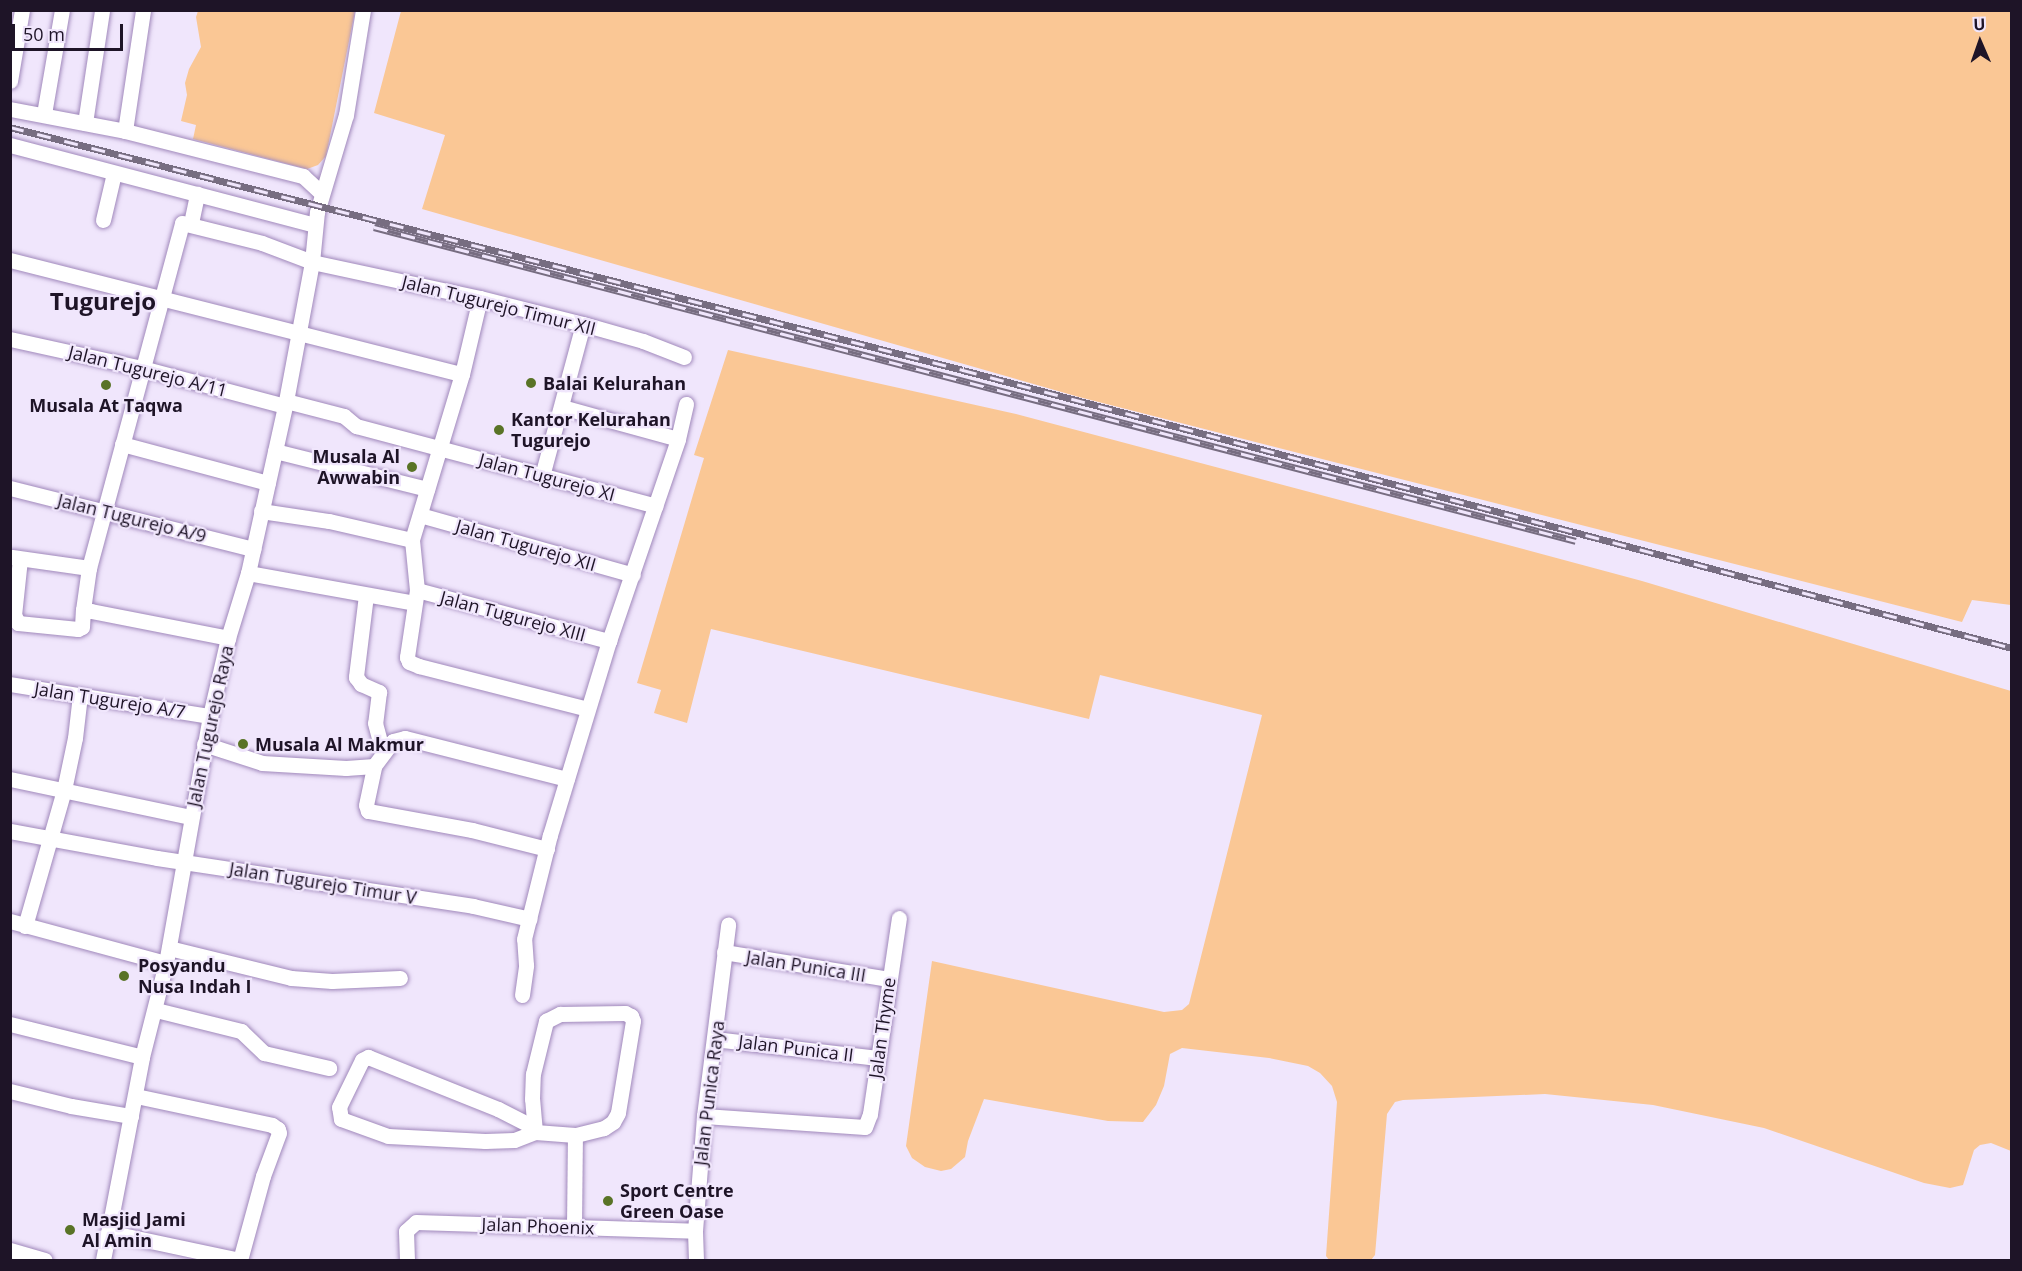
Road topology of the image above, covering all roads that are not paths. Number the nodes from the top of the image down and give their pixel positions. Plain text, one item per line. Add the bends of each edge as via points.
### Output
1 (22, 10) edge
2 (62, 10) edge
3 (102, 10) edge
4 (143, 10) edge
5 (363, 10) edge
6 (10, 81) edge
7 (10, 109) edge
8 (44, 114) junction
9 (85, 123) junction
10 (125, 131) junction
11 (10, 146) edge
12 (114, 173) junction
13 (197, 194) junction
14 (321, 194) junction
15 (103, 220) dead end
16 (185, 224) junction
17 (315, 225) junction
18 (10, 260) edge
19 (312, 262) junction
20 (161, 298) junction
21 (480, 298) junction
22 (584, 324) junction
23 (298, 334) junction
24 (10, 339) edge
25 (684, 357) dead end
26 (142, 368) junction
27 (462, 374) junction
28 (286, 403) junction
29 (686, 404) dead end
30 (562, 407) junction
31 (678, 439) junction
32 (122, 444) junction
33 (439, 449) junction
34 (275, 451) junction
35 (542, 476) junction
36 (268, 483) junction
37 (10, 488) edge
38 (427, 489) junction
39 (656, 506) junction
40 (105, 510) junction
41 (261, 511) junction
42 (420, 515) junction
43 (412, 540) junction
44 (253, 549) junction
45 (15, 558) edge
46 (89, 568) junction
47 (248, 573) junction
48 (633, 575) junction
49 (13, 593) edge
50 (366, 595) junction
51 (415, 597) junction
52 (83, 610) junction
53 (228, 638) junction
54 (609, 641) junction
55 (11, 689) edge
56 (80, 695) junction
57 (588, 709) junction
58 (210, 716) junction
59 (204, 744) junction
60 (383, 752) junction
61 (374, 766) junction
62 (567, 778) junction
63 (10, 779) edge
64 (64, 790) junction
65 (191, 817) junction
66 (10, 831) edge
67 (49, 838) junction
68 (547, 849) junction
69 (183, 861) junction
70 (899, 918) dead end
71 (530, 919) junction
72 (18, 924) edge
73 (728, 925) dead end
74 (724, 952) junction
75 (168, 955) junction
76 (400, 978) dead end
77 (889, 979) junction
78 (522, 996) dead end
79 (156, 1010) junction
80 (10, 1024) edge
81 (714, 1039) junction
82 (142, 1057) junction
83 (878, 1058) junction
84 (329, 1068) dead end
85 (10, 1091) edge
86 (136, 1096) junction
87 (131, 1116) junction
88 (704, 1116) junction
89 (535, 1132) junction
90 (570, 1135) junction
91 (570, 1226) junction
92 (695, 1231) junction
93 (108, 1232) junction
94 (10, 1250) edge
95 (45, 1260) edge
96 (103, 1260) edge
97 (240, 1260) edge
98 (407, 1260) edge
99 (696, 1260) edge

1 - 6 street
2 - 8 street
3 - 9 street
4 - 10 street
5 - 14 street, Jalan Tugurejo Raya via 346,115
7 - 8 street
8 - 9 street
9 - 10 street
10 - 14 street via 303,176
11 - 12 street
12 - 13 street
12 - 15 street
13 - 16 street
13 - 17 street
14 - 17 street, Jalan Tugurejo Raya
16 - 19 street, Jalan Tugurejo Timur XII via 262,243
16 - 20 street
17 - 19 street, Jalan Tugurejo Raya
18 - 20 street
19 - 21 street, Jalan Tugurejo Timur XII
19 - 23 street, Jalan Tugurejo Raya
20 - 23 street
20 - 26 street
21 - 22 street, Jalan Tugurejo Timur XII
21 - 27 street
22 - 25 street, Jalan Tugurejo Timur XII
22 - 30 street
23 - 27 street
23 - 28 street, Jalan Tugurejo Raya
24 - 26 street, Jalan Tugurejo A/11
26 - 28 street, Jalan Tugurejo A/11
26 - 32 street
27 - 33 street
28 - 33 street, Jalan Tugurejo A/11 via 344,416 356,426
28 - 34 street, Jalan Tugurejo Raya
29 - 31 street
30 - 31 street
30 - 35 street
31 - 39 street
32 - 36 street
32 - 40 street
33 - 35 street, Jalan Tugurejo XI
33 - 38 street
34 - 36 street, Jalan Tugurejo Raya
34 - 38 street
35 - 39 street, Jalan Tugurejo XI
36 - 41 street, Jalan Tugurejo Raya
37 - 40 street, Jalan Tugurejo A/9
38 - 42 street
39 - 48 street
40 - 44 street, Jalan Tugurejo A/9
40 - 46 street
41 - 43 street
41 - 44 street, Jalan Tugurejo Raya
42 - 43 street
42 - 48 street, Jalan Tugurejo XII
43 - 51 street
44 - 47 street, Jalan Tugurejo Raya
45 - 46 street
45 - 49 street
46 - 52 street
47 - 50 street, Jalan Tugurejo XIII
47 - 53 street, Jalan Tugurejo Raya
48 - 54 street
49 - 52 street via 18,623 78,629 82,627
50 - 51 street, Jalan Tugurejo XIII
50 - 60 street via 356,677 361,684 380,692 375,723
51 - 54 street, Jalan Tugurejo XIII
51 - 57 street via 407,645 409,662
52 - 53 street
53 - 58 street, Jalan Tugurejo Raya
54 - 57 street
55 - 56 street, Jalan Tugurejo A/7
56 - 58 street, Jalan Tugurejo A/7
56 - 64 street
57 - 62 street
58 - 59 street, Jalan Tugurejo Raya
59 - 61 street via 262,763
59 - 65 street, Jalan Tugurejo Raya
60 - 61 street
60 - 62 street via 393,741 405,738
61 - 68 street via 368,811 472,830
62 - 68 street
63 - 64 street
64 - 65 street
64 - 67 street
65 - 69 street, Jalan Tugurejo Raya
66 - 67 street, Jalan Tugurejo Timur V
67 - 69 street, Jalan Tugurejo Timur V
67 - 72 street
68 - 71 street
69 - 71 street, Jalan Tugurejo Timur V via 463,904
69 - 75 street, Jalan Tugurejo Raya
70 - 77 street, Jalan Thyme
71 - 78 street
72 - 75 street
73 - 74 street, Jalan Punica Raya
74 - 77 street, Jalan Punica III
74 - 81 street, Jalan Punica Raya
75 - 76 street via 291,978
75 - 79 street, Jalan Tugurejo Raya
77 - 83 street, Jalan Thyme
79 - 82 street, Jalan Tugurejo Raya
79 - 84 street via 241,1031 264,1053
80 - 82 street
81 - 83 street, Jalan Punica II
81 - 88 street, Jalan Punica Raya
82 - 86 street, Jalan Tugurejo Raya
83 - 88 street, Jalan Thyme via 865,1127
85 - 87 street
86 - 87 street, Jalan Tugurejo Raya
86 - 97 street via 272,1125 279,1133
87 - 93 street, Jalan Tugurejo Raya
88 - 92 street, Jalan Punica Raya
89 - 89 street via 498,1109 368,1057 362,1060 339,1107 341,1119 388,1136 484,1141 514,1140
89 - 90 street
89 - 90 street via 533,1074 546,1021 560,1014 631,1016 618,1113 604,1128
90 - 91 street
91 - 92 street, Jalan Phoenix
91 - 98 street, Jalan Phoenix via 416,1222 406,1231
92 - 99 street, Jalan Punica Raya
93 - 96 street, Jalan Tugurejo Raya
93 - 97 street
94 - 95 street

